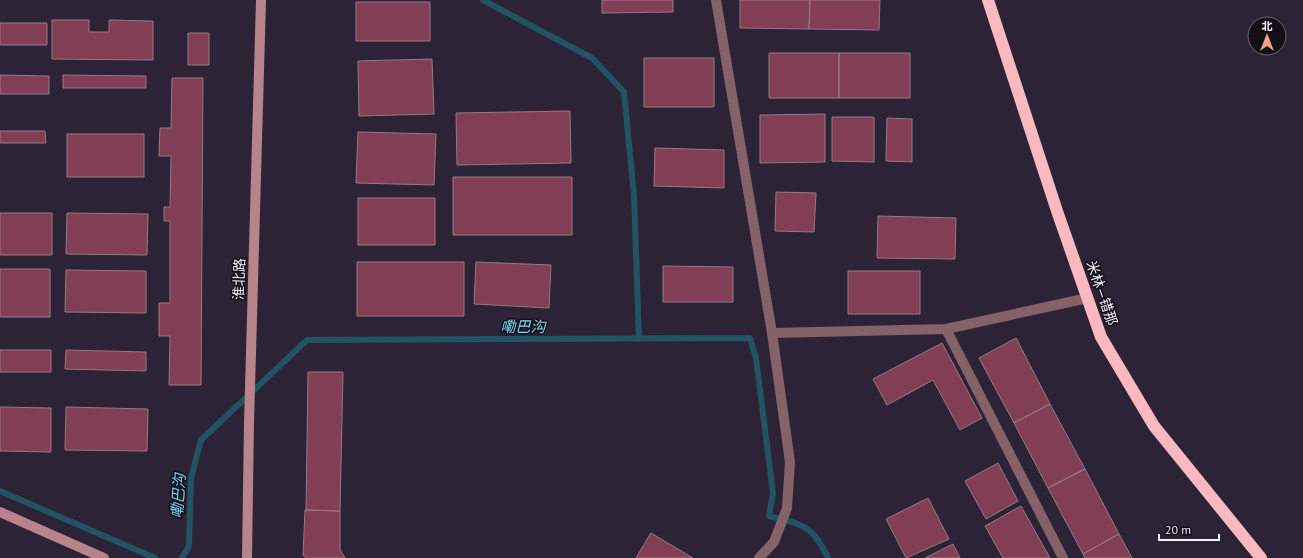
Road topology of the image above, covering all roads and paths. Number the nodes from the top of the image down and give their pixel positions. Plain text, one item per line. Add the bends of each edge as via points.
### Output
1 (260, 0) edge
2 (716, 0) edge
3 (988, 0) edge
4 (1088, 298) junction
5 (946, 329) junction
6 (772, 333) junction
7 (0, 512) edge
8 (104, 558) edge
9 (247, 558) edge
10 (759, 558) edge
11 (1063, 558) edge
12 (1261, 558) edge

1 - 9 street, 淮北路
2 - 6 street
3 - 4 highway, 米林—错那 via 1054,203
4 - 5 street
4 - 12 highway, 米林—错那 via 1101,337 1154,426
5 - 6 street
5 - 11 street
6 - 10 street via 790,462 787,508 774,542
7 - 8 street

